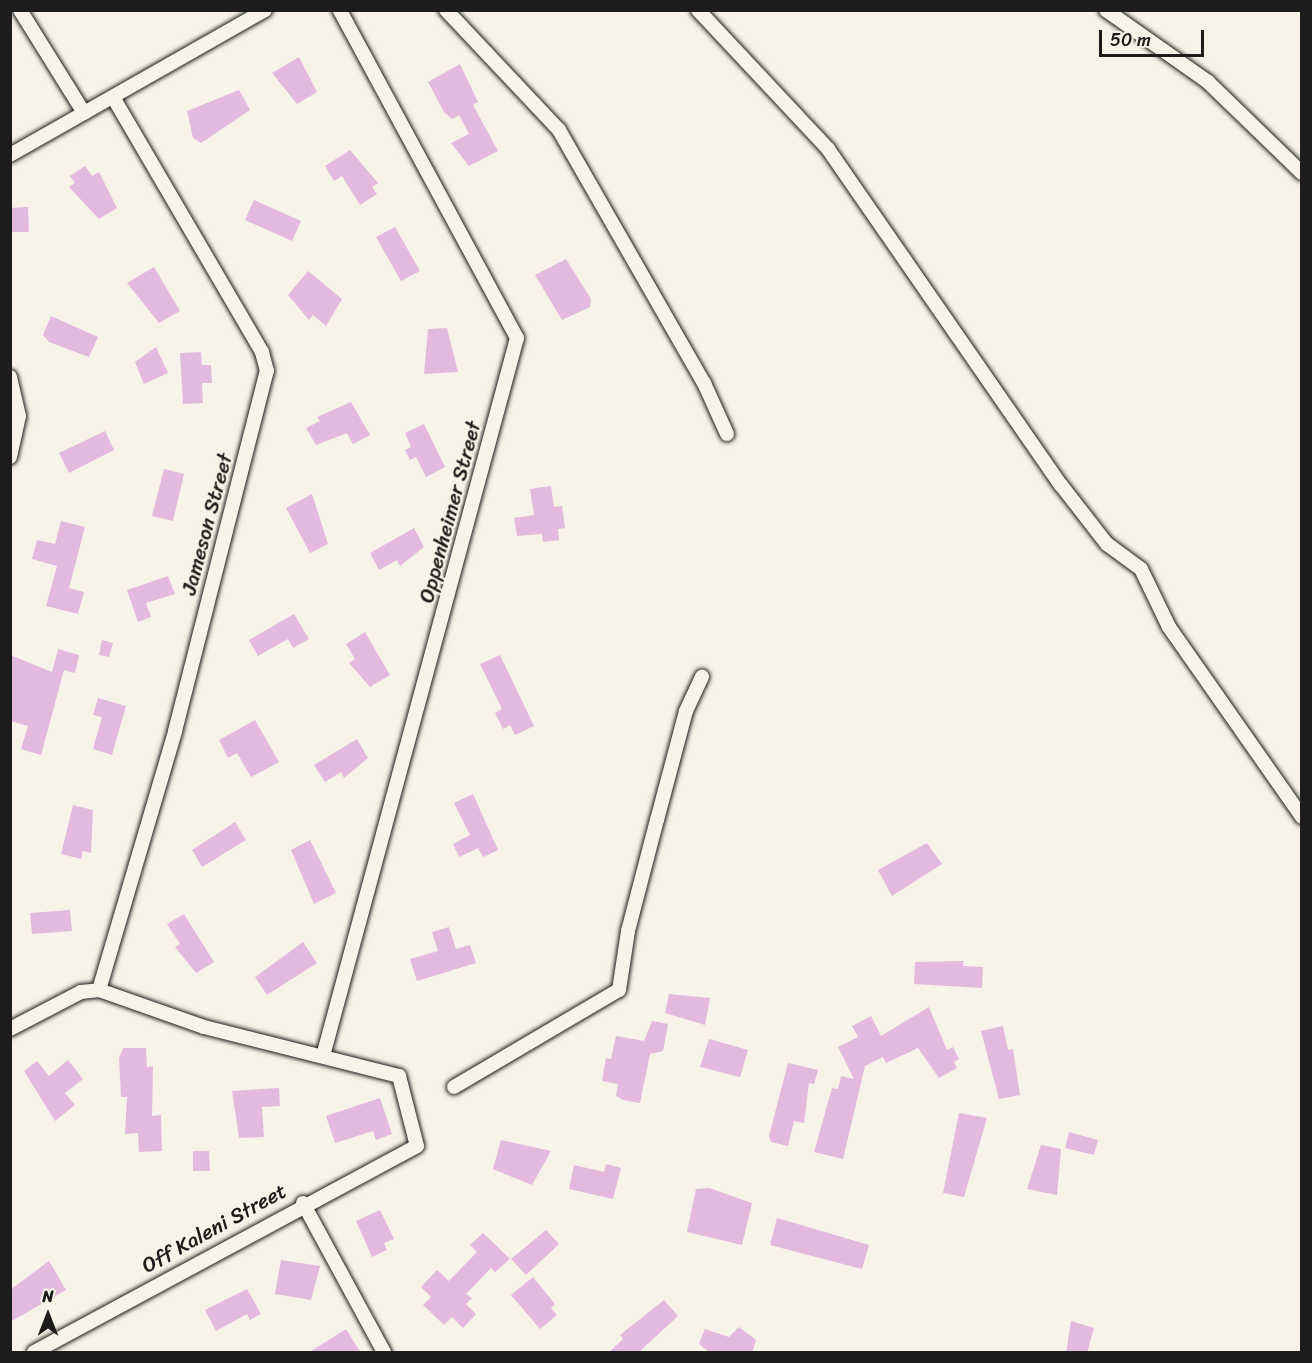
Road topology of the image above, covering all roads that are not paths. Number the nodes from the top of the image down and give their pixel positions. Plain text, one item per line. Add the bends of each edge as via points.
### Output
1 (20, 10) edge
2 (266, 10) edge
3 (340, 10) edge
4 (446, 10) edge
5 (698, 10) edge
6 (1106, 10) edge
7 (113, 97) junction
8 (84, 113) junction
9 (10, 155) edge
10 (1302, 173) edge
11 (10, 377) edge
12 (727, 434) dead end
13 (10, 457) edge
14 (702, 677) dead end
15 (1302, 817) edge
16 (99, 990) junction
17 (10, 1029) edge
18 (323, 1056) junction
19 (454, 1088) dead end
20 (303, 1203) junction
21 (34, 1353) edge
22 (384, 1353) edge

1 - 8 street
2 - 7 street
3 - 18 street, Oppenheimer Street via 516,338
4 - 12 street via 559,130 704,383
5 - 15 street via 828,148 1061,485 1107,544 1141,569 1169,627
6 - 10 street via 1208,82
7 - 8 street
7 - 16 street, Jameson Street via 262,352 267,371 175,731
8 - 9 street
11 - 13 street via 19,416
14 - 19 street via 671,766 628,931 619,990
16 - 17 street via 81,992
16 - 18 street via 204,1027
18 - 20 street, Off Kaleni Street via 399,1076 417,1146
20 - 21 street, Off Kaleni Street
20 - 22 street

